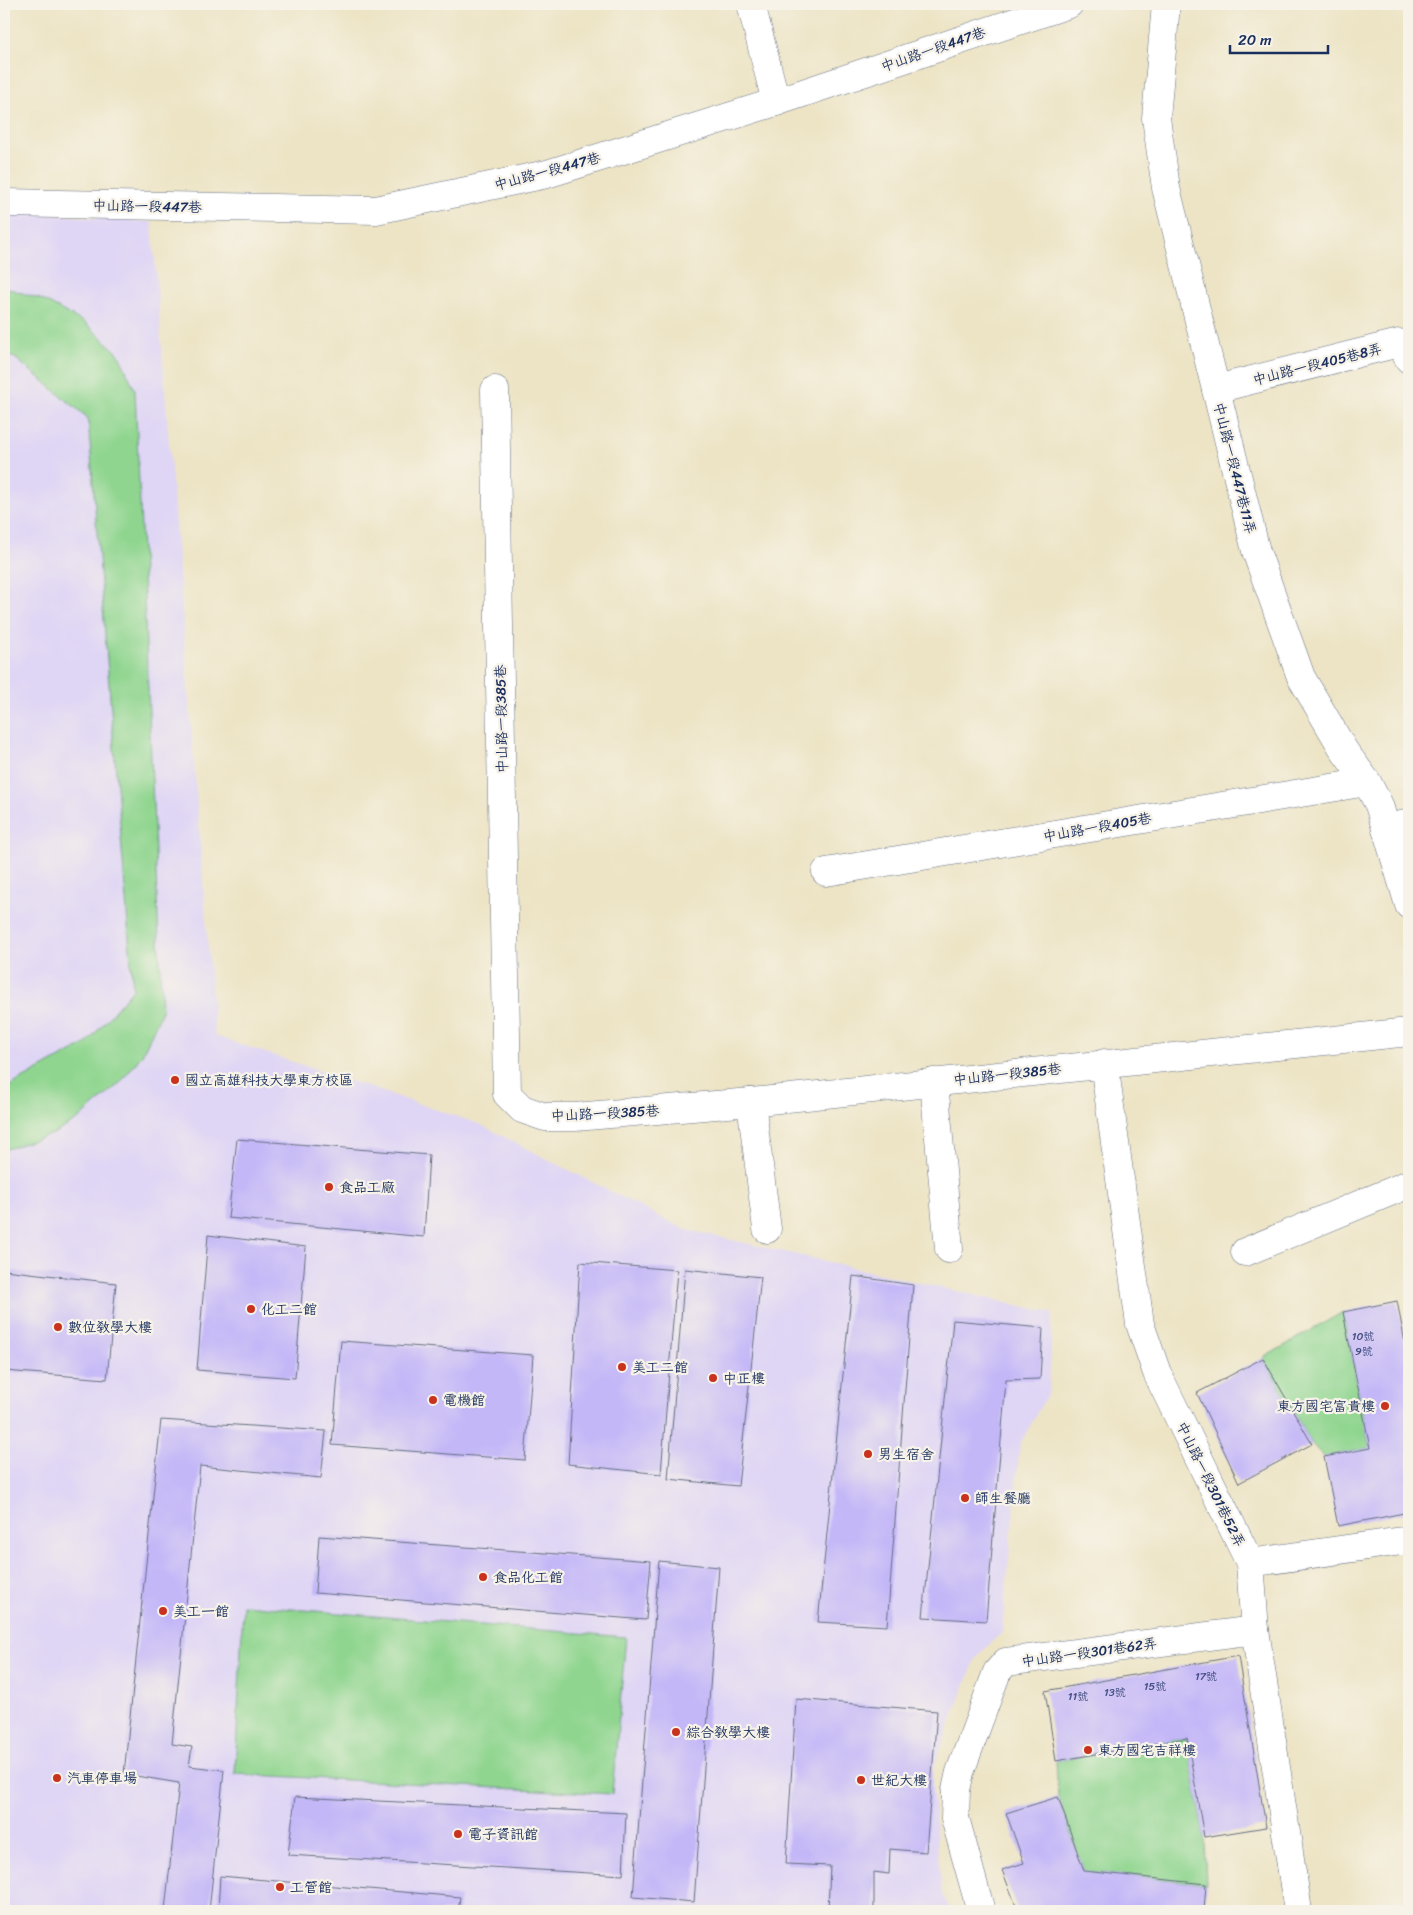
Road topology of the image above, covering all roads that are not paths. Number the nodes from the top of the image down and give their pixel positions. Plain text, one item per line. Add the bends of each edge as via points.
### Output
1 (751, 4) edge
2 (1069, 4) edge
3 (1166, 4) edge
4 (776, 102) junction
5 (4, 203) edge
6 (1409, 359) edge
7 (1216, 389) junction
8 (495, 390) dead end
9 (1367, 782) junction
10 (1398, 826) edge
11 (826, 872) dead end
12 (1409, 905) edge
13 (1409, 1032) edge
14 (1104, 1063) junction
15 (934, 1082) junction
16 (751, 1102) junction
17 (1409, 1184) edge
18 (767, 1229) dead end
19 (949, 1249) dead end
20 (1245, 1252) dead end
21 (1409, 1540) edge
22 (1250, 1563) junction
23 (1255, 1630) junction
24 (981, 1911) edge
25 (1298, 1911) edge

1 - 4 street
2 - 4 street, 中山路一段447巷
3 - 7 street, 中山路一段447巷11弄 via 1156,118 1166,188
4 - 5 street, 中山路一段447巷 via 547,174 376,210
6 - 7 street, 中山路一段405巷8弄 via 1399,343
7 - 9 street, 中山路一段447巷11弄 via 1256,551 1301,676 1345,752
8 - 16 street, 中山路一段385巷 via 507,1094 522,1109 545,1117
9 - 10 street, 中山路一段447巷11弄 via 1378,805
9 - 11 street, 中山路一段405巷
10 - 12 street, 中山路一段447巷11弄
13 - 14 street, 中山路一段385巷
14 - 15 street, 中山路一段385巷
14 - 22 street, 中山路一段301巷52弄 via 1140,1324 1157,1373
15 - 16 street, 中山路一段385巷
15 - 19 street
16 - 18 street
17 - 20 street
21 - 22 street
22 - 23 street, 中山路一段301巷52弄
23 - 24 street, 中山路一段301巷62弄 via 1006,1662 997,1672 956,1790 955,1818
23 - 25 street, 中山路一段301巷52弄

